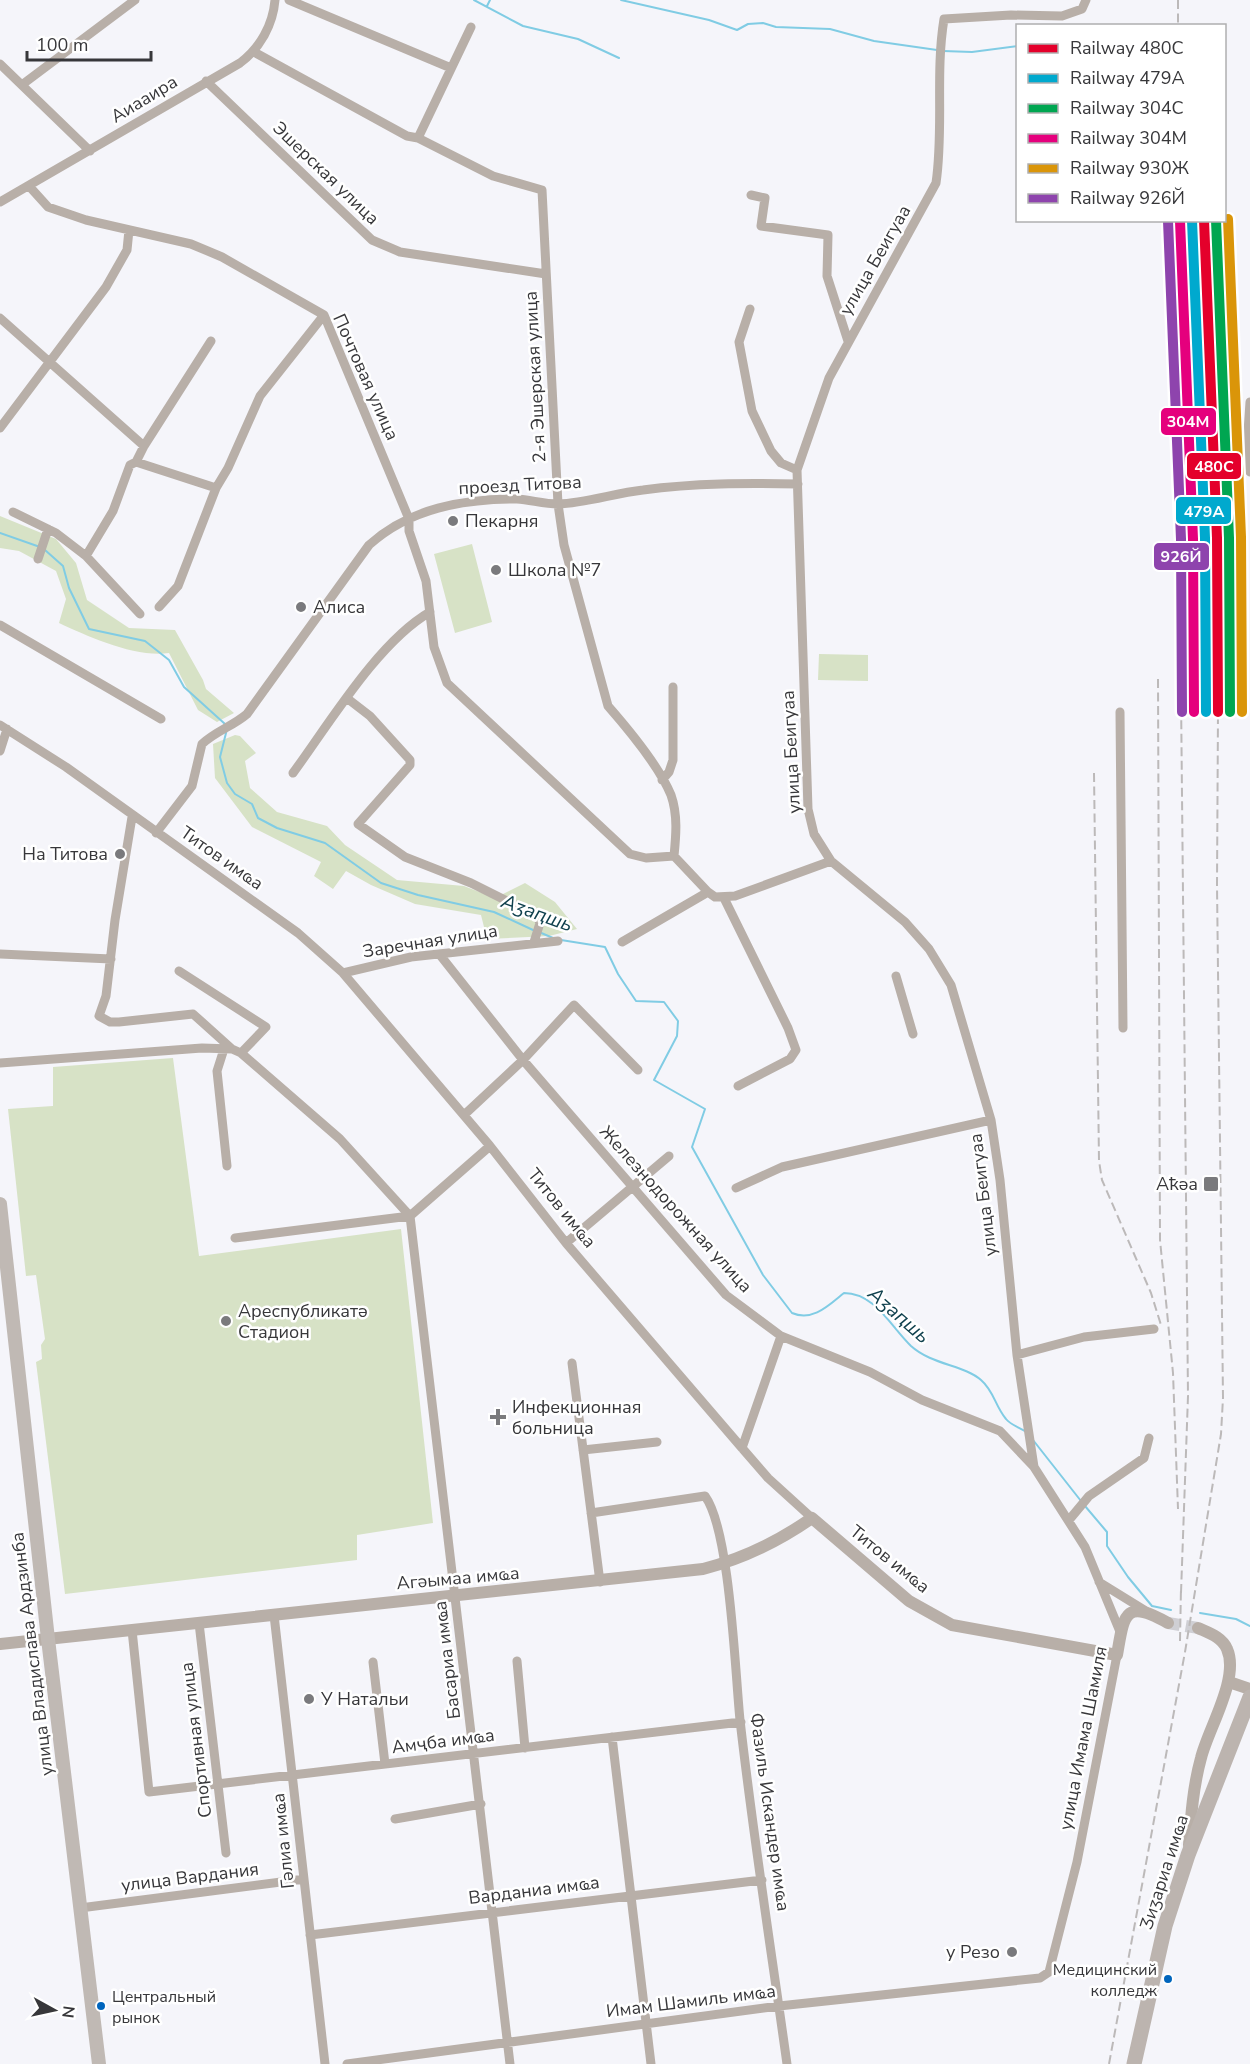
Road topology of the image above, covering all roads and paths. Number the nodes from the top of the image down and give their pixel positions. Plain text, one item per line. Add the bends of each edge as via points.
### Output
1 (135, 0) edge
2 (275, 0) edge
3 (289, 0) edge
4 (1086, 0) edge
5 (471, 27) dead end
6 (254, 52) junction
7 (0, 64) edge
8 (451, 68) junction
9 (206, 81) junction
10 (22, 84) junction
11 (418, 138) junction
12 (90, 151) junction
13 (29, 186) junction
14 (751, 195) dead end
15 (0, 201) edge
16 (129, 230) junction
17 (546, 274) junction
18 (750, 309) dead end
19 (324, 315) junction
20 (0, 318) edge
21 (211, 341) dead end
22 (848, 341) junction
23 (50, 364) junction
24 (1250, 402) edge
25 (0, 428) edge
26 (144, 446) junction
27 (136, 462) junction
28 (798, 470) junction
29 (1250, 472) edge
30 (798, 484) junction
31 (216, 488) junction
32 (558, 504) junction
33 (13, 512) dead end
34 (409, 519) junction
35 (48, 529) junction
36 (86, 556) junction
37 (38, 559) dead end
38 (159, 607) dead end
39 (430, 612) junction
40 (140, 614) dead end
41 (0, 626) edge
42 (674, 687) dead end
43 (348, 699) junction
44 (1120, 712) dead end
45 (161, 719) dead end
46 (3, 727) edge
47 (0, 751) edge
48 (293, 773) dead end
49 (662, 780) junction
50 (132, 817) junction
51 (156, 833) junction
52 (674, 856) junction
53 (831, 861) junction
54 (708, 892) junction
55 (724, 898) junction
56 (535, 940) junction
57 (558, 941) dead end
58 (622, 942) dead end
59 (0, 954) edge
60 (440, 955) junction
61 (111, 959) junction
62 (179, 971) dead end
63 (343, 973) junction
64 (896, 976) dead end
65 (1123, 1028) dead end
66 (913, 1034) dead end
67 (232, 1050) junction
68 (523, 1060) junction
69 (0, 1063) edge
70 (638, 1070) dead end
71 (738, 1086) dead end
72 (464, 1115) junction
73 (991, 1120) junction
74 (490, 1146) junction
75 (669, 1156) dead end
76 (227, 1167) dead end
77 (632, 1188) junction
78 (736, 1188) dead end
79 (0, 1204) edge
80 (410, 1216) junction
81 (235, 1238) dead end
82 (566, 1243) junction
83 (1154, 1329) dead end
84 (781, 1336) junction
85 (1017, 1355) junction
86 (572, 1363) dead end
87 (1149, 1438) dead end
88 (657, 1442) dead end
89 (1030, 1447) joint
90 (742, 1448) junction
91 (583, 1450) junction
92 (1034, 1467) junction
93 (591, 1513) junction
94 (1072, 1516) junction
95 (812, 1518) junction
96 (724, 1563) junction
97 (600, 1582) junction
98 (1099, 1582) junction
99 (456, 1596) junction
100 (1146, 1611) junction
101 (274, 1615) junction
102 (199, 1623) junction
103 (1168, 1623) tunnel mouth
104 (1198, 1628) tunnel mouth
105 (132, 1630) junction
106 (1121, 1634) junction
107 (48, 1639) junction
108 (0, 1644) edge
109 (1118, 1655) junction
110 (518, 1661) dead end
111 (373, 1662) dead end
112 (1229, 1682) junction
113 (1250, 1689) edge
114 (1250, 1697) edge
115 (741, 1722) junction
116 (612, 1737) junction
117 (525, 1748) junction
118 (475, 1754) junction
119 (385, 1764) junction
120 (292, 1775) junction
121 (217, 1784) junction
122 (481, 1804) junction
123 (395, 1820) dead end
124 (226, 1853) dead end
125 (1188, 1855) junction
126 (304, 1879) junction
127 (762, 1880) junction
128 (630, 1895) junction
129 (80, 1908) junction
130 (494, 1911) junction
131 (310, 1935) junction
132 (1040, 1978) joint
133 (779, 2006) junction
134 (646, 2022) junction
135 (508, 2043) junction
136 (99, 2064) edge
137 (325, 2064) edge
138 (347, 2064) edge
139 (510, 2064) edge
140 (651, 2064) edge
141 (787, 2064) edge
142 (1134, 2064) edge

1 - 10 street
2 - 6 street via 272,19
3 - 8 street
4 - 22 street, улица Беигуаа via 1083,9 1062,16 944,19 939,55 936,183
5 - 8 street
6 - 9 street, Аиааира
6 - 11 street, 2-я Эшерская улица via 406,136
7 - 10 street
8 - 11 street
9 - 12 street, Аиааира
9 - 17 street, Эшерская улица via 372,240 400,252
10 - 12 street
11 - 17 street, 2-я Эшерская улица via 493,176 542,190
12 - 13 street, Аиааира
13 - 15 street, Аиааира
13 - 16 street, Почтовая улица via 48,207
14 - 22 street via 765,198 760,226 828,236 828,276
16 - 19 street, Почтовая улица via 191,244 222,257
16 - 23 street via 119,266
17 - 32 street, 2-я Эшерская улица
18 - 28 street via 739,342 752,411 771,451 781,463
19 - 31 street via 260,396
19 - 34 street, Почтовая улица
20 - 23 street
21 - 26 street
22 - 28 street, улица Беигуаа via 829,378
23 - 25 street
23 - 26 street
24 - 29 street
26 - 27 street
27 - 31 street
27 - 36 street via 130,465 113,511
28 - 30 street, улица Беигуаа
30 - 32 street, проезд Титова via 674,486
30 - 53 street, улица Беигуаа via 808,809 814,834
31 - 38 street via 178,586
32 - 34 street, проезд Титова via 519,499 477,501 432,507
32 - 49 street, 2-я Эшерская улица via 564,545 608,706
33 - 35 street
34 - 39 street, Почтовая улица
34 - 51 street, проезд Титова via 369,545 260,699 236,724 202,744 192,786
35 - 36 street
35 - 37 street
36 - 40 street
39 - 43 street via 413,622 384,651
39 - 52 street, Почтовая улица via 434,647 447,683 630,854 646,858
41 - 45 street
42 - 49 street via 673,760
43 - 48 street
43 - 56 street via 370,716 410,760 410,765 358,824 405,857 471,883 537,916
44 - 65 street
46 - 47 street
46 - 50 street, Титов имҩа via 66,767
49 - 52 street, 2-я Эшерская улица via 675,811
50 - 51 street, Титов имҩа
50 - 61 street
51 - 63 street, Титов имҩа via 298,933
52 - 54 street
53 - 55 street
53 - 73 street, улица Беигуаа via 905,922 946,976 960,1009
54 - 55 street
54 - 58 street
55 - 71 street via 796,1050 790,1059
56 - 57 street, Заречная улица
56 - 60 street, Заречная улица
59 - 61 street
60 - 63 street, Заречная улица via 384,961
60 - 68 street, Железнодорожная улица
61 - 67 street via 99,1016 119,1022 193,1014
62 - 67 street via 266,1027
63 - 72 street, Титов имҩа
64 - 66 street
67 - 69 street via 98,1054
67 - 76 street via 217,1071
67 - 80 street via 340,1139
68 - 70 street via 574,1005
68 - 72 street
68 - 77 street, Железнодорожная улица
72 - 74 street, Титов имҩа
73 - 78 street via 791,1164
73 - 85 street, улица Беигуаа
74 - 80 street
74 - 82 street, Титов имҩа
75 - 77 street
77 - 82 street
77 - 84 street, Железнодорожная улица via 726,1295
79 - 107 main road, улица Владислава Ардзинба
80 - 81 street
80 - 99 street, Басариа имҩа
82 - 90 street, Титов имҩа
83 - 85 street via 1084,1337
84 - 90 street
84 - 92 street, Железнодорожная улица via 888,1380 922,1401 1000,1431
85 - 89 street, улица Беигуаа
86 - 91 street
87 - 94 street via 1144,1458 1089,1496
88 - 91 street
89 - 92 street, улица Имама Шамиля
90 - 95 street, Титов имҩа
91 - 93 street
92 - 94 street, улица Имама Шамиля
93 - 96 street, Фазиль Искандер имҩа via 705,1496 712,1506
93 - 97 street
94 - 98 street, улица Имама Шамиля
95 - 96 street, Агәымаа имҩа via 792,1532
95 - 109 street, Титов имҩа via 909,1601 952,1625
96 - 97 street, Агәымаа имҩа
96 - 115 street, Фазиль Искандер имҩа
97 - 99 street, Агәымаа имҩа
98 - 100 street
98 - 106 street, улица Имама Шамиля
99 - 101 street, Агәымаа имҩа
99 - 118 street, Басариа имҩа
100 - 103 street
100 - 106 street via 1130,1613 1123,1619
101 - 102 street, Агәымаа имҩа
101 - 120 street, Гәлиа имҩа
102 - 105 street, Агәымаа имҩа
102 - 121 street, Спортивная улица
104 - 112 street via 1218,1637 1227,1649
105 - 107 street, Агәымаа имҩа
105 - 121 street, Амҷба имҩа via 149,1792
106 - 109 street, улица Имама Шамиля
107 - 108 street, Агәымаа имҩа
107 - 129 main road, улица Владислава Ардзинба
109 - 132 street, улица Имама Шамиля via 1077,1862 1050,1972
110 - 117 street
111 - 119 street
112 - 113 street
112 - 125 street via 1201,1758
114 - 125 highway, Ӡиӡариа имҩа
115 - 116 street, Амҷба имҩа
115 - 127 street, Фазиль Искандер имҩа
116 - 117 street, Амҷба имҩа
116 - 128 street
117 - 118 street, Амҷба имҩа
118 - 119 street, Амҷба имҩа
118 - 122 street, Басариа имҩа
119 - 120 street, Амҷба имҩа
120 - 121 street, Амҷба имҩа
120 - 126 street, Гәлиа имҩа
121 - 124 street, Спортивная улица
122 - 123 street
122 - 130 street, Басариа имҩа
125 - 142 highway, Ӡиӡариа имҩа via 1165,1926
126 - 129 street, улица Вардания
126 - 131 street, Гәлиа имҩа
127 - 128 street, Варданиа имҩа
127 - 133 street, Фазиль Искандер имҩа
128 - 130 street, Варданиа имҩа
128 - 134 street
129 - 136 main road, улица Владислава Ардзинба
130 - 131 street, Варданиа имҩа
130 - 135 street, Басариа имҩа
131 - 137 street, Гәлиа имҩа
132 - 133 street, Имам Шамиль имҩа
133 - 134 street, Имам Шамиль имҩа
133 - 141 street, Фазиль Искандер имҩа
134 - 135 street, Имам Шамиль имҩа
134 - 140 street
135 - 138 street, Имам Шамиль имҩа
135 - 139 street, Басариа имҩа

